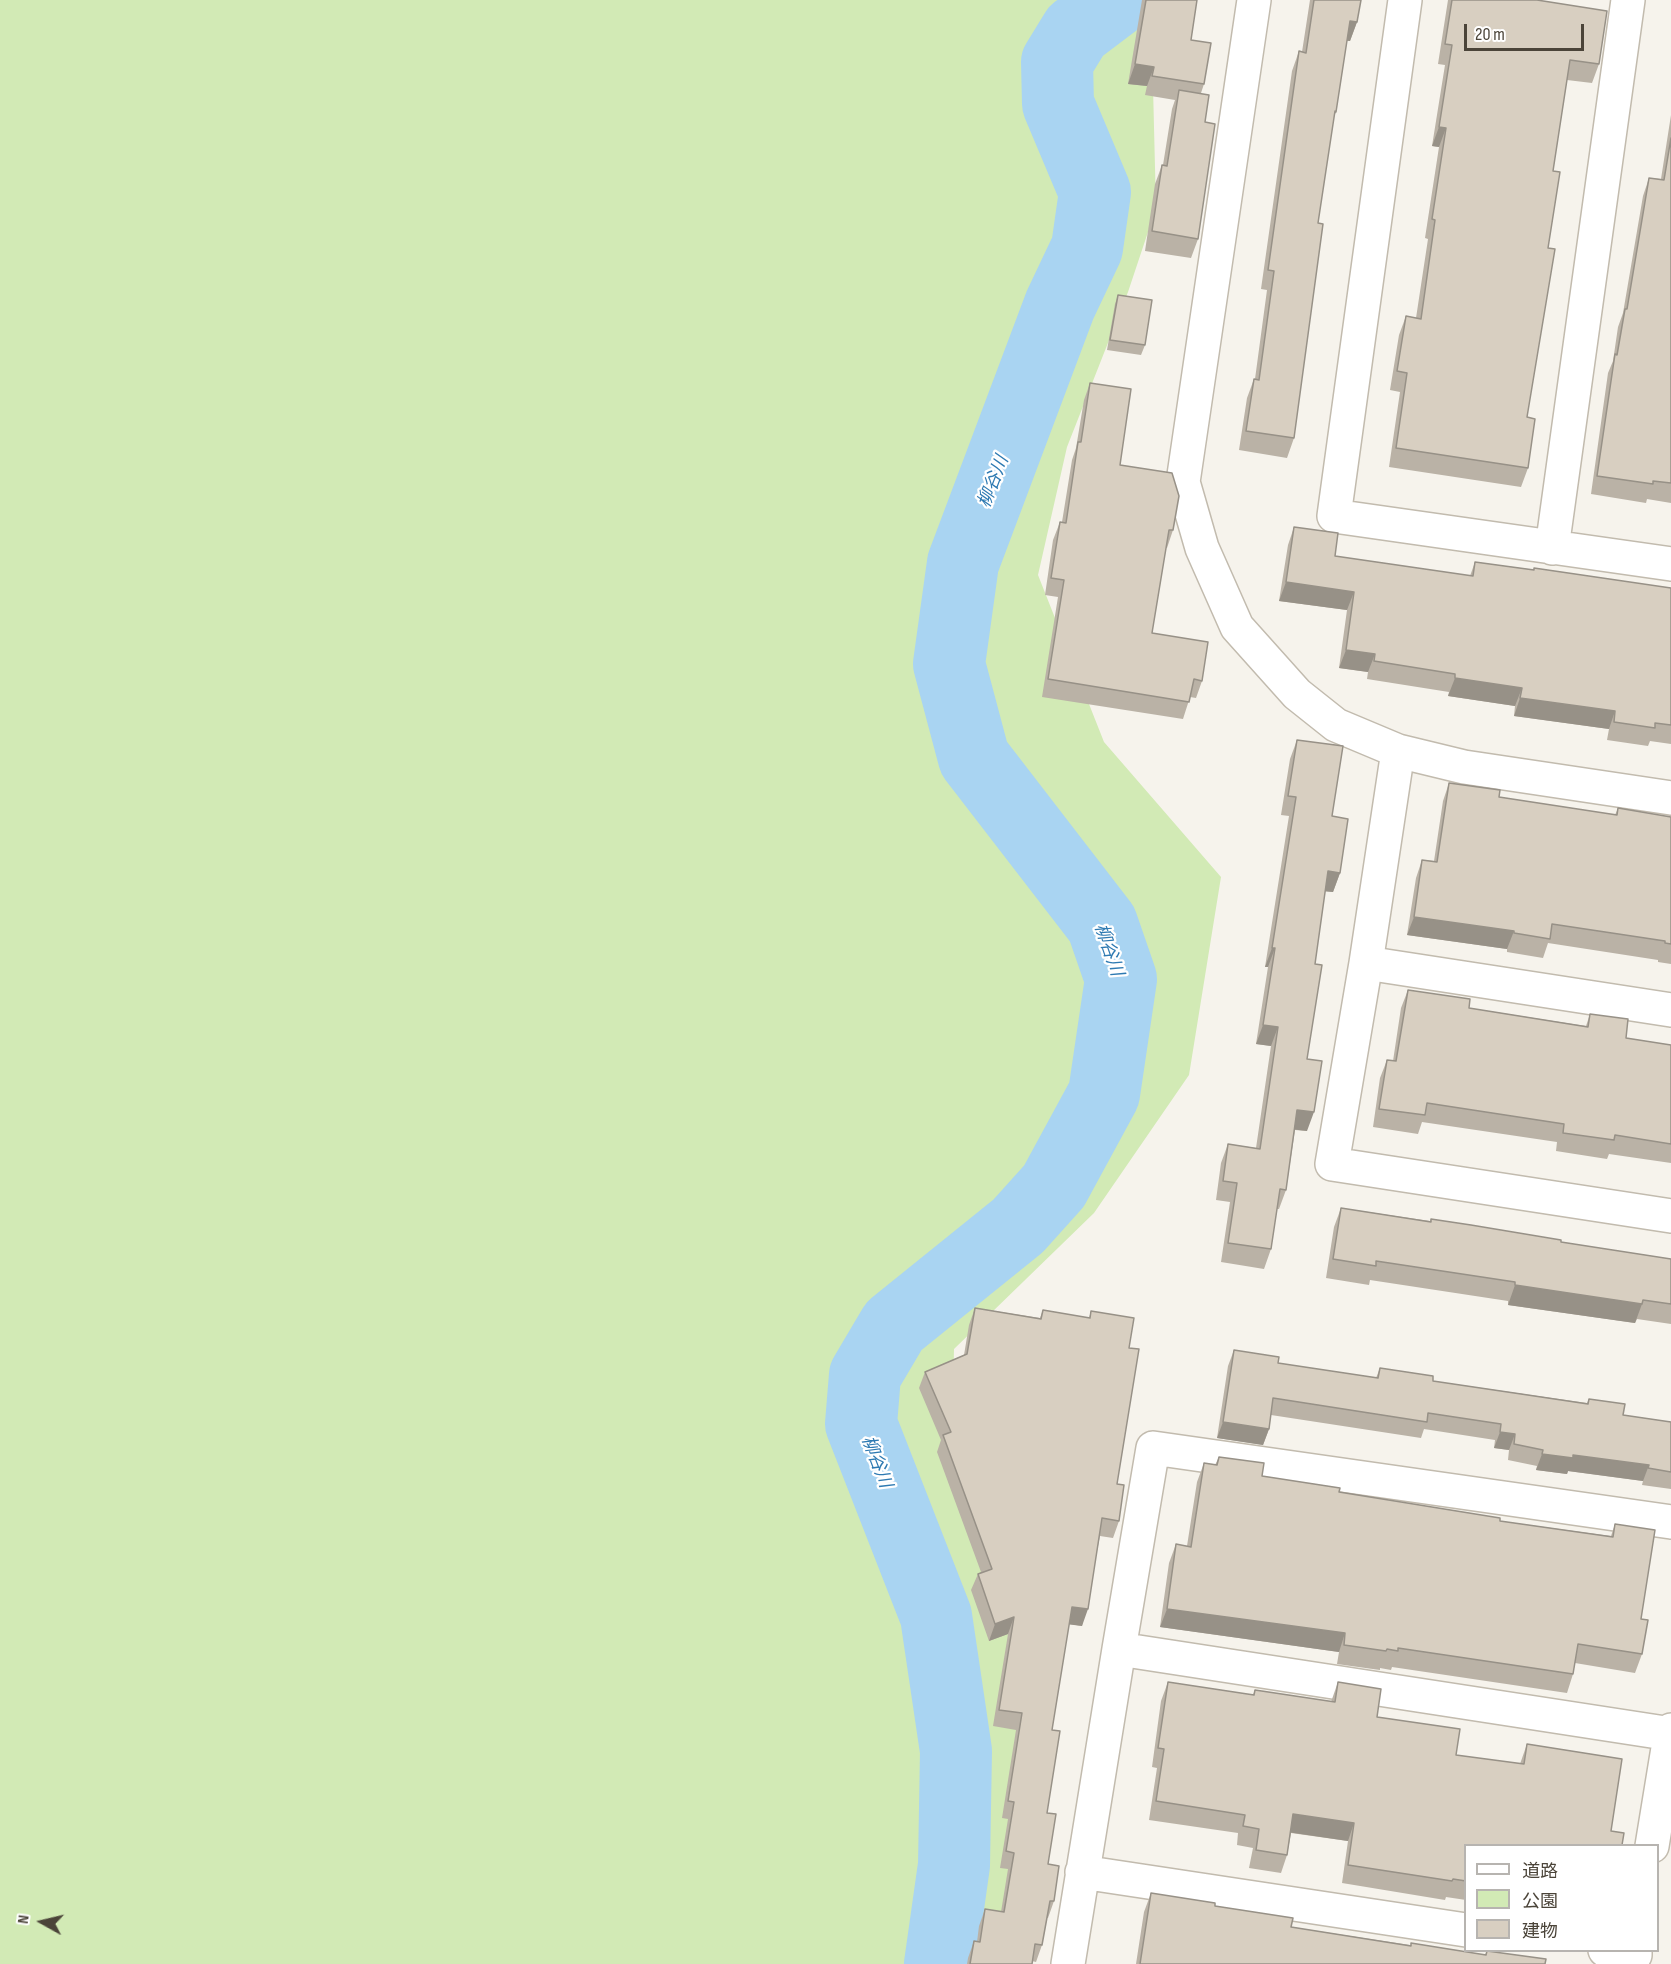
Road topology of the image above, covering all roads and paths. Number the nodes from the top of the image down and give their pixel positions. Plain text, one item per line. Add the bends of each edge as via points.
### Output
1 (1254, 0) edge
2 (1405, 0) edge
3 (1628, 0) edge
4 (1552, 548) junction
5 (1671, 564) edge
6 (1398, 751) junction
7 (1671, 798) edge
8 (1366, 963) junction
9 (1671, 1010) edge
10 (1671, 1216) edge
11 (1671, 1522) edge
12 (1119, 1649) junction
13 (1671, 1732) edge
14 (1652, 1844) edge
15 (1082, 1872) junction
16 (1464, 1930) edge
17 (1617, 1952) edge
18 (1635, 1952) edge
19 (1068, 1964) edge

1 - 6 street via 1183,482 1202,548 1237,627 1297,694 1336,725
2 - 4 street via 1334,516
3 - 4 street
4 - 5 street
6 - 7 street via 1464,767
6 - 8 street
8 - 9 street
8 - 10 street via 1332,1164
11 - 12 street via 1154,1448
12 - 13 street
12 - 15 street
13 - 14 street
15 - 16 street
15 - 19 street
17 - 18 street

